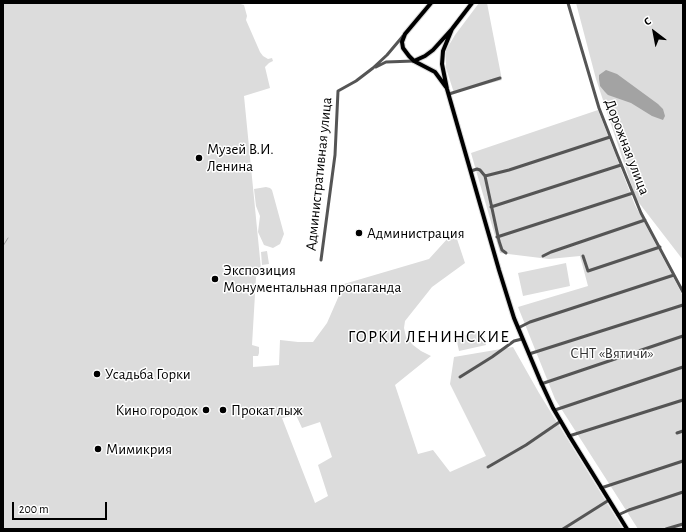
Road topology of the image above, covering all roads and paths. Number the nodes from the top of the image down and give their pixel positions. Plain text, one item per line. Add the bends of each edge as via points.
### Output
1 (430, 3) edge
2 (472, 3) edge
3 (568, 3) edge
4 (452, 30) junction
5 (405, 34) junction
6 (414, 60) junction
7 (373, 68) junction
8 (500, 78) dead end
9 (447, 89) junction
10 (449, 94) junction
11 (610, 137) junction
12 (621, 165) junction
13 (471, 171) junction
14 (485, 176) junction
15 (633, 193) junction
16 (491, 207) junction
17 (645, 220) junction
18 (497, 237) junction
19 (660, 247) junction
20 (506, 253) dead end
21 (544, 256) dead end
22 (583, 256) dead end
23 (322, 260) dead end
24 (674, 275) junction
25 (683, 292) edge
26 (683, 305) edge
27 (518, 328) junction
28 (683, 336) edge
29 (522, 339) junction
30 (529, 354) junction
31 (683, 367) edge
32 (460, 377) dead end
33 (541, 384) junction
34 (683, 400) edge
35 (555, 410) junction
36 (561, 421) junction
37 (683, 431) edge
38 (677, 433) dead end
39 (569, 436) junction
40 (683, 461) edge
41 (488, 467) dead end
42 (601, 488) junction
43 (683, 492) edge
44 (609, 500) junction
45 (618, 515) junction
46 (683, 524) edge
47 (564, 529) edge
48 (627, 529) edge
49 (666, 529) edge

1 - 5 main road
2 - 4 main road
3 - 11 street, Дорожная улица
4 - 6 main road via 433,50
4 - 9 main road via 443,51 442,64
5 - 6 main road via 402,48
5 - 7 street
6 - 7 street via 386,62
6 - 9 main road via 435,72
7 - 23 street, Административная улица via 338,91 334,162
8 - 10 street
9 - 10 main road
10 - 13 main road
11 - 12 street, Дорожная улица
11 - 14 street
12 - 15 street, Дорожная улица
12 - 16 street
13 - 14 street via 480,170
13 - 27 main road
14 - 16 street
15 - 17 street, Дорожная улица
15 - 18 street
16 - 18 street
17 - 19 street, Дорожная улица
17 - 21 street
18 - 20 street via 502,250
19 - 22 street via 588,271
19 - 24 street, Дорожная улица
24 - 25 street, Дорожная улица
24 - 27 street
26 - 30 street
27 - 29 main road
28 - 33 street
29 - 30 main road
29 - 32 street via 514,341
30 - 33 main road
31 - 35 street
33 - 35 main road
34 - 39 street
35 - 36 main road
36 - 39 main road
36 - 41 street
37 - 38 street
39 - 42 main road
40 - 42 street
42 - 44 main road
43 - 45 street
44 - 45 main road
44 - 47 street
45 - 48 main road
46 - 49 street

